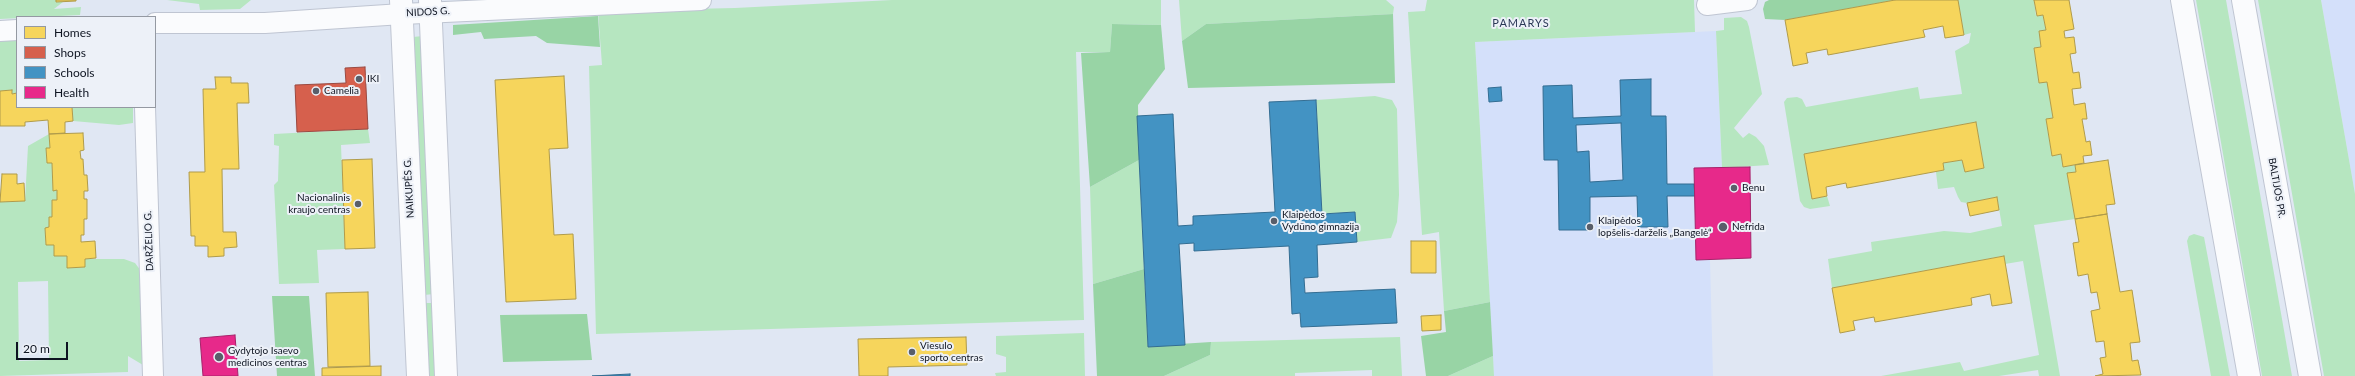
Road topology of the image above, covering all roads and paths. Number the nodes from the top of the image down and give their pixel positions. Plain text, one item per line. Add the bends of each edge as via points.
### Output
1 (701, 0) edge
2 (1747, 0) edge
3 (2182, 0) edge
4 (2244, 0) edge
5 (1707, 5) dead end
6 (430, 6) edge
7 (401, 7) edge
8 (156, 24) edge
9 (16, 30) edge
10 (0, 31) edge
11 (145, 108) edge
12 (153, 376) edge
13 (418, 376) edge
14 (446, 376) edge
15 (2249, 376) edge
16 (2310, 376) edge

1 - 6 street, NIDOS G.
2 - 5 street
3 - 15 main road
4 - 16 main road, BALTIJOS PR.
6 - 7 street, NIDOS G.
6 - 14 main road
7 - 8 street, NIDOS G. via 265,23
7 - 13 main road, NAIKUPĖS G.
9 - 10 street
11 - 12 street, DARŽELIO G.

